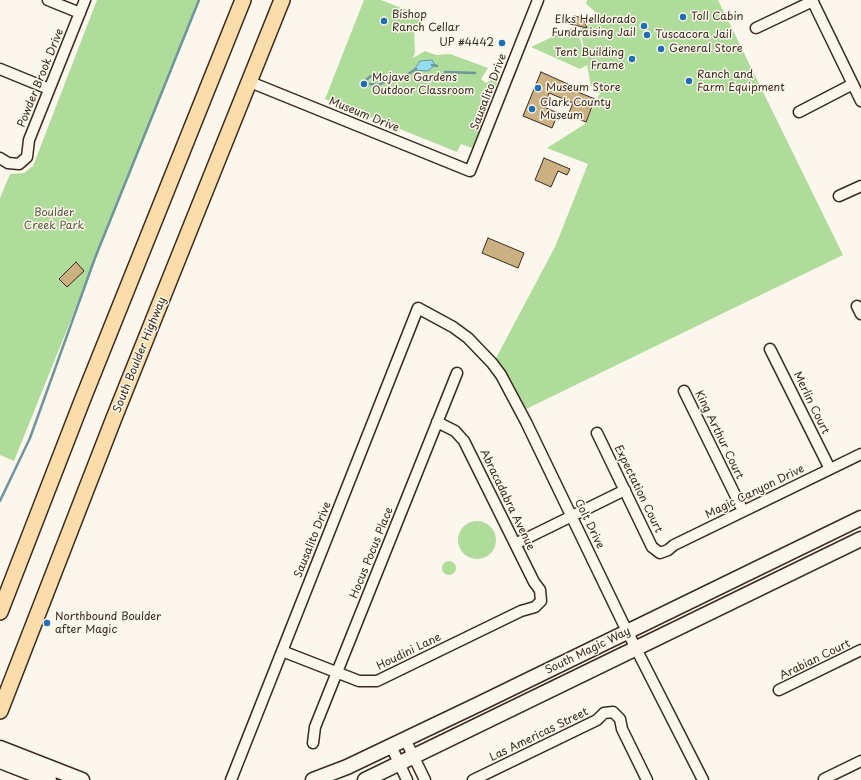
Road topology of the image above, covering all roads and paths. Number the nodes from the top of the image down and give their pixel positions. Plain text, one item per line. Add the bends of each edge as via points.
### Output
1 (48, 0) edge
2 (85, 0) edge
3 (243, 0) edge
4 (282, 0) edge
5 (538, 0) edge
6 (812, 1) edge
7 (80, 13) junction
8 (756, 28) dead end
9 (0, 69) edge
10 (250, 82) junction
11 (853, 84) junction
12 (49, 89) junction
13 (861, 101) edge
14 (799, 112) dead end
15 (0, 158) edge
16 (470, 171) joint
17 (861, 186) edge
18 (839, 196) dead end
19 (418, 308) joint
20 (770, 349) dead end
21 (457, 373) dead end
22 (684, 391) dead end
23 (437, 422) junction
24 (597, 433) dead end
25 (861, 454) edge
26 (830, 469) junction
27 (625, 490) junction
28 (743, 511) junction
29 (571, 515) junction
30 (861, 518) edge
31 (861, 539) edge
32 (515, 544) junction
33 (660, 553) joint
34 (541, 601) joint
35 (0, 612) edge
36 (628, 631) junction
37 (636, 648) junction
38 (861, 650) edge
39 (282, 652) junction
40 (337, 673) junction
41 (779, 690) dead end
42 (0, 711) edge
43 (405, 739) junction
44 (313, 743) dead end
45 (391, 746) junction
46 (0, 748) edge
47 (413, 756) junction
48 (0, 761) edge
49 (861, 761) edge
50 (398, 763) junction
51 (824, 779) dead end
52 (49, 780) edge
53 (81, 780) edge
54 (231, 780) edge
55 (313, 780) edge
56 (365, 780) edge
57 (407, 780) edge
58 (425, 780) edge
59 (473, 780) edge
60 (646, 780) edge
61 (703, 780) edge

1 - 7 street
2 - 7 street, Powder Brook Drive
3 - 35 main road
4 - 10 main road, South Boulder Highway
5 - 16 street, Sausalito Drive
6 - 8 street
6 - 11 street
7 - 12 street, Powder Brook Drive
9 - 12 street
10 - 16 street, Museum Drive
10 - 42 main road, South Boulder Highway via 114,418
11 - 13 street
11 - 14 street
12 - 15 street, Powder Brook Drive via 29,140 27,157 19,164 8,163
17 - 18 street
19 - 29 street, Colt Drive via 468,338 492,363 526,422
19 - 39 street, Sausalito Drive
20 - 26 street, Merlin Court
21 - 23 street, Hocus Pocus Place
22 - 28 street, King Arthur Court
23 - 32 street, Abracadabra Avenue via 455,431 464,441
23 - 40 street, Hocus Pocus Place
24 - 27 street, Expectation Court
25 - 26 street, Magic Canyon Drive
26 - 28 street, Magic Canyon Drive
27 - 29 street
27 - 33 street, Expectation Court via 652,547
28 - 33 street, Magic Canyon Drive
29 - 32 street
29 - 36 street, Colt Drive
30 - 36 street, South Magic Way
31 - 37 street, South Magic Way
32 - 34 street, Abracadabra Avenue via 540,590
34 - 40 street, Houdini Lane via 534,607 377,681 359,681
36 - 37 street, Colt Drive
36 - 43 street, South Magic Way
37 - 47 street, South Magic Way
37 - 61 street, Colt Drive
38 - 41 street, Arabian Court
39 - 40 street, Houdini Lane
39 - 54 street, Sausalito Drive
40 - 44 street, Hocus Pocus Place via 315,727
43 - 45 street, South Magic Way
43 - 47 street
45 - 50 street
45 - 55 street, South Magic Way
46 - 53 street
47 - 50 street, South Magic Way
47 - 58 street
48 - 52 street
49 - 51 street
50 - 56 street, South Magic Way
50 - 57 street
59 - 60 street, Las Americas Street via 597,720 604,713 613,712 620,719 622,729

